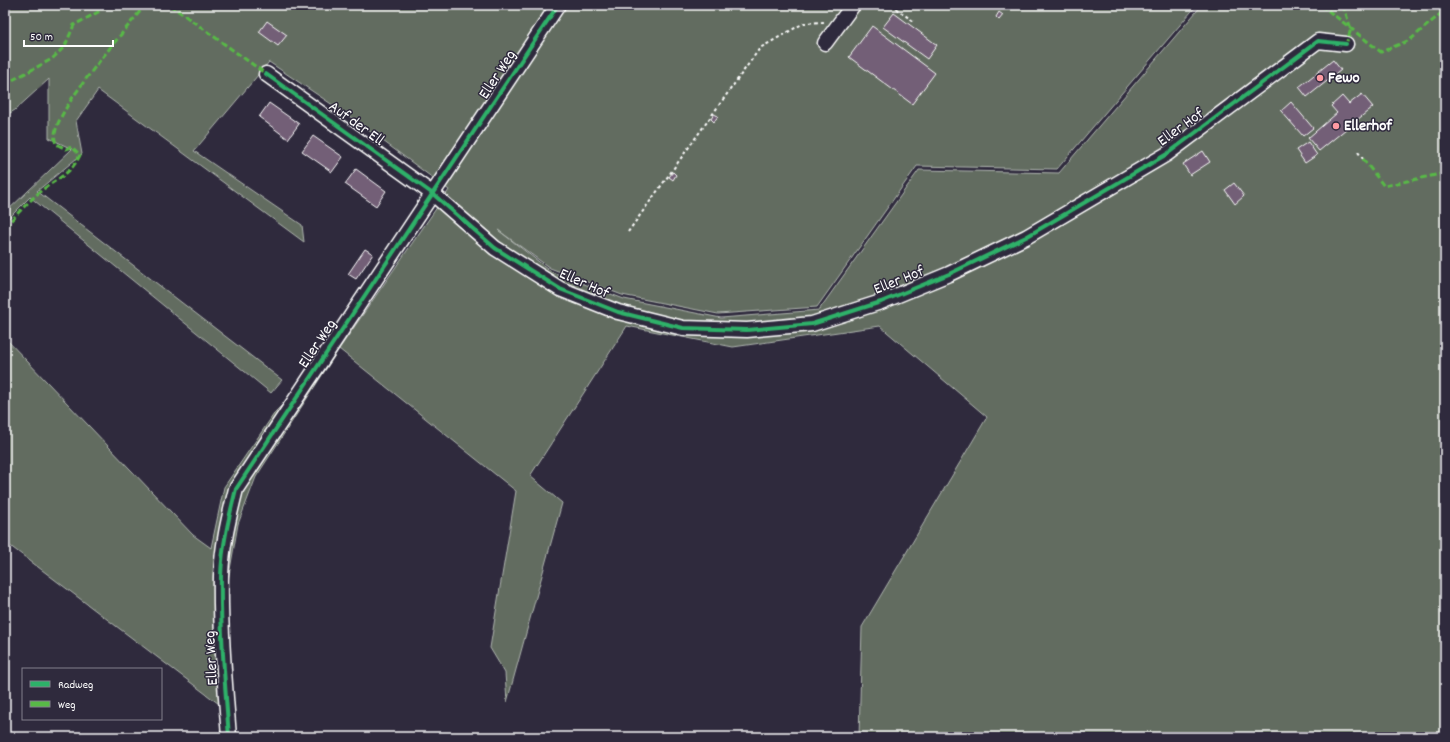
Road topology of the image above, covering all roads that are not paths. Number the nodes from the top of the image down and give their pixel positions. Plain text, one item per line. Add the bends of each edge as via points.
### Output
1 (558, 5) edge
2 (853, 5) edge
3 (825, 43) dead end
4 (1346, 44) dead end
5 (266, 74) dead end
6 (433, 194) junction
7 (229, 737) edge

1 - 6 street, Eller Weg
2 - 3 street
4 - 6 street, Eller Hof via 1318,41 1167,154 1026,237 949,274 881,302 812,324 747,330 683,328 618,312 560,289 502,252
5 - 6 street, Auf der Ell
6 - 7 street, Eller Weg via 236,489 226,528 221,575

